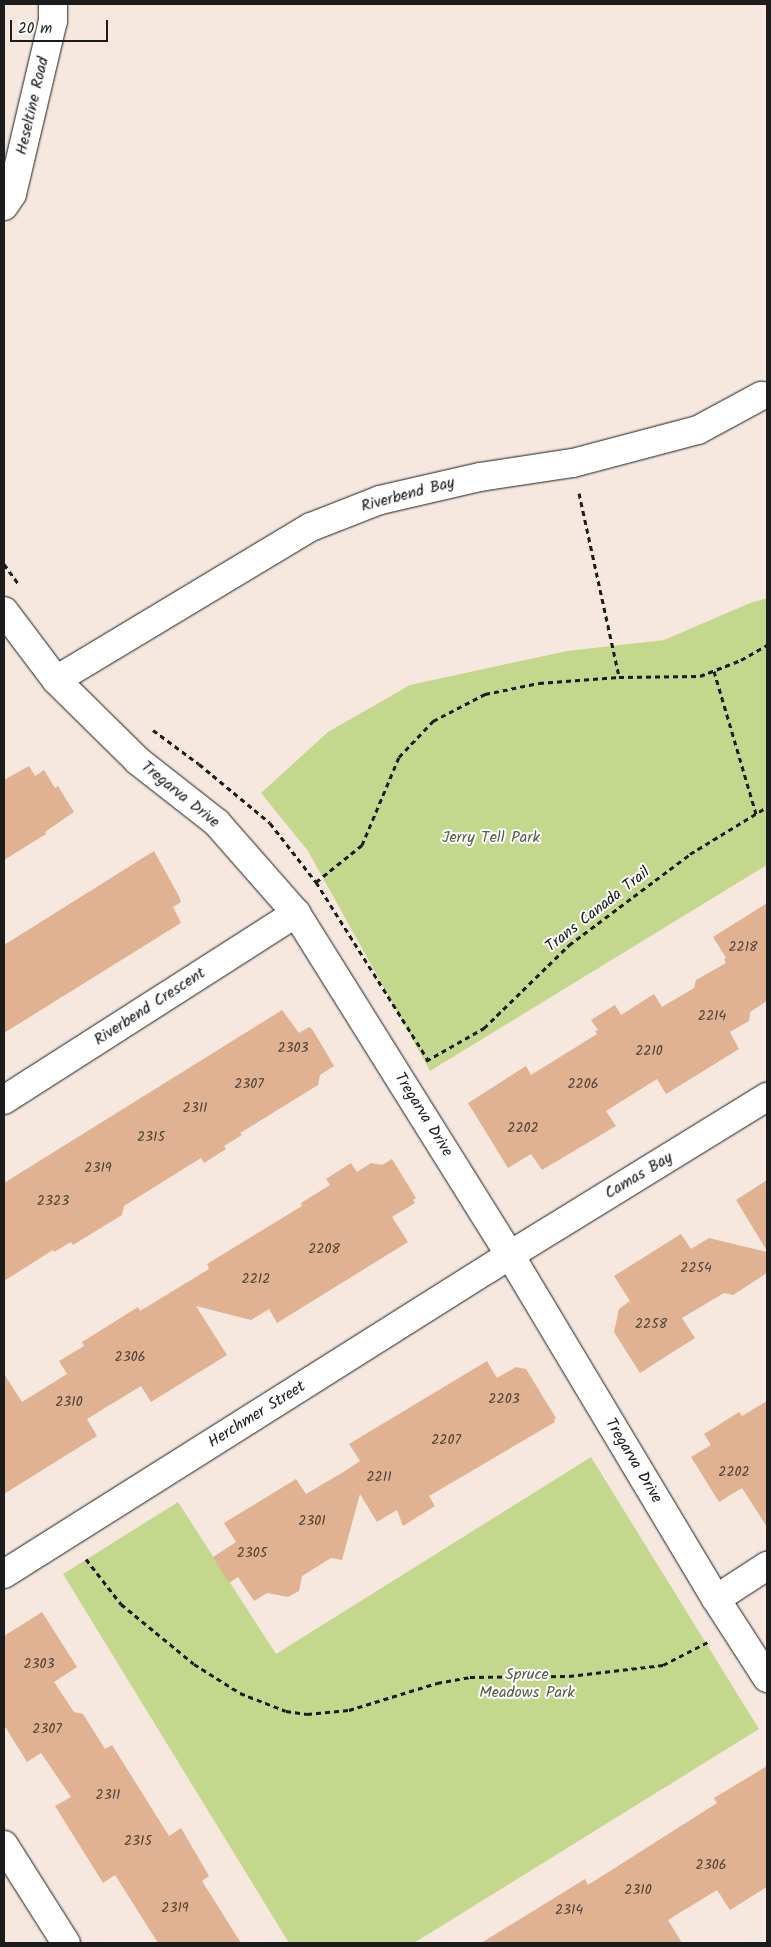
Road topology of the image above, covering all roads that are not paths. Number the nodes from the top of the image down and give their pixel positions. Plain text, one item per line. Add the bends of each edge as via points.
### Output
1 (52, 4) edge
2 (4, 206) edge
3 (761, 396) dead end
4 (4, 611) edge
5 (56, 680) junction
6 (296, 913) junction
7 (767, 1097) edge
8 (4, 1100) edge
9 (510, 1255) junction
10 (767, 1566) edge
11 (4, 1574) edge
12 (716, 1599) junction
13 (767, 1678) edge
14 (4, 1845) edge
15 (66, 1943) edge

1 - 2 street, Heseltine Road via 53,22 15,184
3 - 5 street, Riverbend Bay via 698,430 573,463 480,477 380,500 311,527
4 - 5 street, Tregarva Drive
5 - 6 street, Tregarva Drive via 138,761 217,823
6 - 8 street, Riverbend Crescent
6 - 9 street, Tregarva Drive
7 - 9 street, Camas Bay
9 - 11 street, Herchmer Street
9 - 12 street, Tregarva Drive
10 - 12 street
12 - 13 street, Tregarva Drive
14 - 15 street

